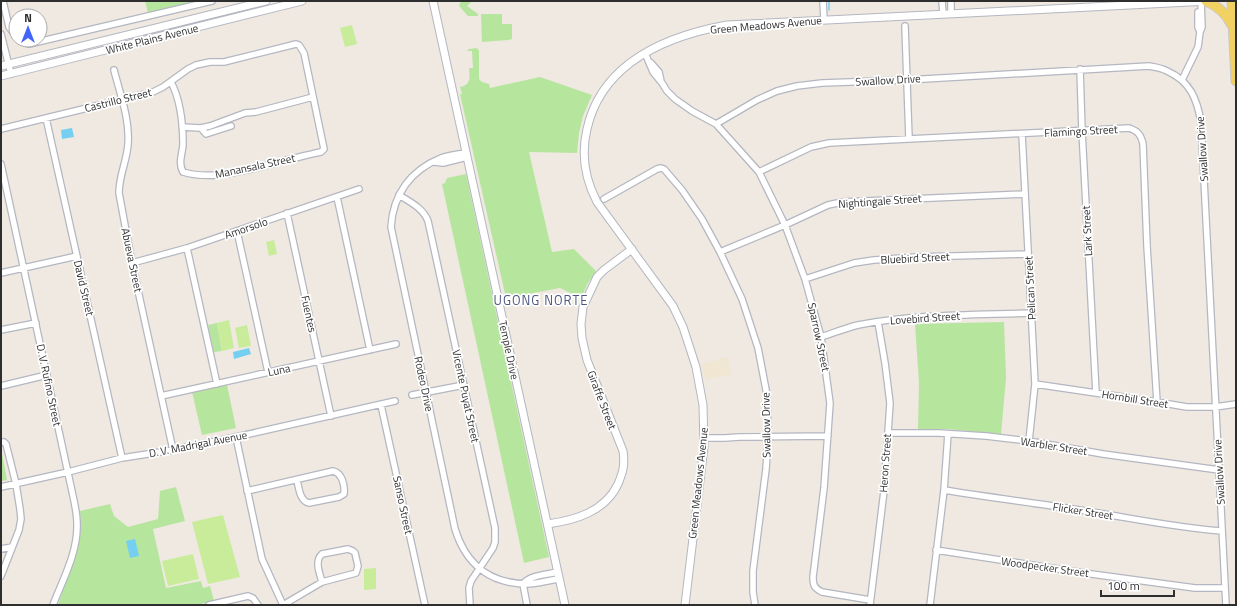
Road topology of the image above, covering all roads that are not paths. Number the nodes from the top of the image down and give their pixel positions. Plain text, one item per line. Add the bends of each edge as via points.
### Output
1 (3, 1) edge
2 (212, 1) edge
3 (266, 1) edge
4 (302, 1) edge
5 (433, 1) edge
6 (823, 1) edge
7 (942, 1) edge
8 (950, 1) edge
9 (1203, 1) edge
10 (1212, 1) edge
11 (1232, 1) edge
12 (1173, 2) edge
13 (248, 5) junction
14 (250, 14) junction
15 (943, 14) junction
16 (951, 14) junction
17 (824, 20) junction
18 (8, 23) edge
19 (905, 26) dead end
20 (1233, 26) junction
21 (1, 34) edge
22 (48, 40) edge
23 (645, 53) junction
24 (5, 65) edge
25 (114, 70) dead end
26 (1080, 70) junction
27 (11, 74) junction
28 (1, 76) edge
29 (907, 80) junction
30 (1182, 80) junction
31 (1236, 81) edge
32 (171, 82) junction
33 (313, 98) junction
34 (122, 99) junction
35 (46, 118) junction
36 (716, 124) junction
37 (231, 126) dead end
38 (182, 127) junction
39 (1, 128) edge
40 (201, 128) junction
41 (1082, 131) junction
42 (1022, 134) junction
43 (910, 139) junction
44 (467, 155) junction
45 (1, 164) edge
46 (759, 172) junction
47 (359, 189) dead end
48 (1025, 194) junction
49 (399, 195) junction
50 (337, 196) junction
51 (604, 198) dead end
52 (286, 213) junction
53 (785, 225) junction
54 (237, 231) junction
55 (187, 248) junction
56 (632, 249) junction
57 (720, 252) junction
58 (1028, 254) junction
59 (77, 256) junction
60 (132, 263) junction
61 (24, 268) junction
62 (1, 273) edge
63 (805, 279) junction
64 (1031, 314) junction
65 (878, 322) junction
66 (36, 323) junction
67 (1, 330) edge
68 (820, 337) junction
69 (396, 344) dead end
70 (370, 350) junction
71 (319, 362) junction
72 (268, 372) junction
73 (47, 375) junction
74 (217, 384) junction
75 (1035, 384) junction
76 (464, 385) junction
77 (1, 386) edge
78 (426, 393) junction
79 (1096, 393) junction
80 (412, 395) dead end
81 (161, 396) junction
82 (396, 401) dead end
83 (1157, 402) junction
84 (381, 404) junction
85 (1236, 404) edge
86 (1215, 407) junction
87 (331, 416) junction
88 (888, 434) junction
89 (948, 434) junction
90 (704, 436) junction
91 (828, 436) junction
92 (236, 437) junction
93 (768, 437) junction
94 (1029, 441) junction
95 (1, 442) edge
96 (173, 450) junction
97 (122, 458) junction
98 (1219, 470) junction
99 (68, 472) junction
100 (297, 480) junction
101 (16, 484) junction
102 (1, 487) edge
103 (944, 490) junction
104 (247, 491) junction
105 (548, 524) junction
106 (1222, 531) junction
107 (12, 547) junction
108 (1, 549) edge
109 (936, 550) junction
110 (479, 568) junction
111 (1, 576) edge
112 (558, 576) junction
113 (322, 582) junction
114 (523, 584) junction
115 (1225, 588) junction
116 (870, 603) edge
117 (53, 605) edge
118 (209, 605) edge
119 (258, 605) edge
120 (283, 605) edge
121 (425, 605) edge
122 (470, 605) edge
123 (527, 605) edge
124 (565, 605) edge
125 (685, 605) edge
126 (755, 605) edge
127 (930, 605) edge
128 (1226, 605) edge

1 - 18 street
2 - 22 street
3 - 13 street, White Plains Avenue
4 - 14 street, White Plains Avenue
5 - 44 street, Temple Drive
6 - 17 street
7 - 15 street
8 - 16 street
9 - 10 street, Green Meadows Avenue
9 - 12 street, Green Meadows Avenue
9 - 20 main road via 1219,8
9 - 30 street via 1198,47
11 - 20 main road
12 - 16 street, Green Meadows Avenue
13 - 14 street
13 - 24 street, White Plains Avenue
14 - 27 street, White Plains Avenue
15 - 16 street, Green Meadows Avenue
15 - 17 street, Green Meadows Avenue
17 - 23 street, Green Meadows Avenue via 727,25 678,37
19 - 29 street
20 - 31 main road
21 - 24 street
23 - 36 street, Sparrow Street via 649,62 659,72 667,91 692,111
23 - 56 street, Green Meadows Avenue via 624,67 603,90 590,117 585,139 586,174 591,190
24 - 27 street
25 - 34 street, Abueva Street
26 - 29 street, Swallow Drive
26 - 30 street, Swallow Drive via 1149,66 1167,71
26 - 41 street, Lark Street
27 - 28 street, White Plains Avenue
29 - 36 street, Swallow Drive via 797,86 757,100
29 - 43 street
30 - 86 street, Swallow Drive via 1193,95 1201,122
32 - 33 street, Castrillo Street via 196,65 224,62 296,44 304,53
32 - 34 street, Castrillo Street via 153,92
32 - 38 street, Manansala Street via 179,102
33 - 38 street, Manansala Street via 324,149 321,152 234,173 215,176 183,172 180,163 183,146
33 - 40 street via 245,113
34 - 35 street, Castrillo Street
34 - 60 street, Abueva Street via 128,144 119,193
35 - 39 street, Castrillo Street
35 - 59 street, David Street
36 - 46 street, Sparrow Street
37 - 40 street via 206,134
38 - 40 street
41 - 42 street, Flamingo Street
41 - 79 street, Lark Street
41 - 83 street, Flamingo Street via 1129,128 1136,130 1143,144
42 - 43 street, Flamingo Street
42 - 48 street, Pelican Street
43 - 46 street, Flamingo Street via 811,146
44 - 49 street, Rodeo Drive via 434,162 419,170
44 - 105 street, Temple Drive
45 - 61 street, D. V. Rufino Street
46 - 53 street, Sparrow Street
47 - 50 street, Amorsolo
48 - 53 street, Nightingale Street via 842,202 828,205
48 - 58 street, Pelican Street
49 - 76 street, Vicente Puyat Street via 422,210 428,220
49 - 78 street, Rodeo Drive via 391,220 392,235
50 - 52 street, Amorsolo
50 - 70 street
51 - 57 street, Swallow Drive via 657,169 664,169 702,219
52 - 54 street, Amorsolo
52 - 71 street, Fuentes
53 - 57 street, Nightingale Street
53 - 63 street, Sparrow Street
54 - 55 street, Amorsolo
54 - 72 street
55 - 60 street, Amorsolo
55 - 74 street
56 - 90 street, Green Meadows Avenue via 673,306 683,327 701,387
56 - 105 street, Giraffe Street via 597,277 583,307 581,327 587,360 623,451 624,470 614,493 594,510 578,518
57 - 93 street, Swallow Drive via 742,299 758,348 766,395
58 - 63 street, Bluebird Street via 874,260 854,263
58 - 64 street, Pelican Street
59 - 61 street
59 - 97 street, David Street
60 - 81 street, Abueva Street
61 - 62 street
61 - 66 street, D. V. Rufino Street
63 - 68 street, Sparrow Street
64 - 65 street, Lovebird Street via 960,315
64 - 75 street, Pelican Street
65 - 68 street, Lovebird Street
65 - 88 street, Heron Street via 890,403
66 - 67 street
66 - 73 street, D. V. Rufino Street
68 - 91 street, Sparrow Street via 830,403
69 - 70 street, Luna
70 - 71 street, Luna
71 - 72 street, Luna
71 - 87 street, Fuentes
72 - 74 street, Luna
73 - 77 street
73 - 99 street, D. V. Rufino Street
74 - 81 street, Luna
75 - 79 street, Hornbill Street
75 - 94 street, Pelican Street
76 - 78 street
76 - 110 street, Vicente Puyat Street via 496,535 493,548
78 - 80 street
78 - 110 street, Rodeo Drive via 458,538 461,547
79 - 83 street, Hornbill Street
81 - 96 street, Abueva Street
82 - 84 street, D. V. Madrigal Avenue
83 - 86 street, Hornbill Street via 1187,407
84 - 87 street, D. V. Madrigal Avenue
84 - 121 street, Sanso Street
85 - 86 street, Hornbill Street
86 - 98 street, Swallow Drive
87 - 92 street, D. V. Madrigal Avenue
88 - 89 street, Warbler Street
88 - 116 street, Heron Street via 884,491
89 - 94 street, Warbler Street
89 - 103 street
90 - 93 street
90 - 125 street, Green Meadows Avenue
91 - 93 street
91 - 116 street, Sparrow Street via 813,584 822,592
92 - 96 street, D. V. Madrigal Avenue
92 - 104 street
93 - 126 street, Swallow Drive via 753,571
94 - 98 street, Warbler Street
95 - 101 street via 6,444
96 - 97 street, D. V. Madrigal Avenue
97 - 99 street, D. V. Madrigal Avenue
98 - 106 street, Swallow Drive
99 - 101 street, D. V. Madrigal Avenue
99 - 117 street, D. V. Rufino Street via 77,530 73,554
100 - 100 street via 336,472 341,476 344,494 306,503
100 - 104 street
101 - 102 street, D. V. Madrigal Avenue
101 - 107 street via 21,519
103 - 106 street, Flicker Street via 1196,530
103 - 109 street
104 - 120 street via 262,559
105 - 112 street, Temple Drive
106 - 115 street, Swallow Drive
107 - 108 street
107 - 111 street
109 - 115 street, Woodpecker Street via 1195,588
109 - 127 street
110 - 114 street, Rodeo Drive via 504,582
110 - 122 street, Vicente Puyat Street via 469,588
112 - 114 street via 531,578
112 - 124 street, Temple Drive
113 - 113 street via 356,573 358,566 355,553 348,549 322,554 318,562
113 - 120 street
114 - 123 street
115 - 128 street, Swallow Drive
118 - 119 street via 248,596

